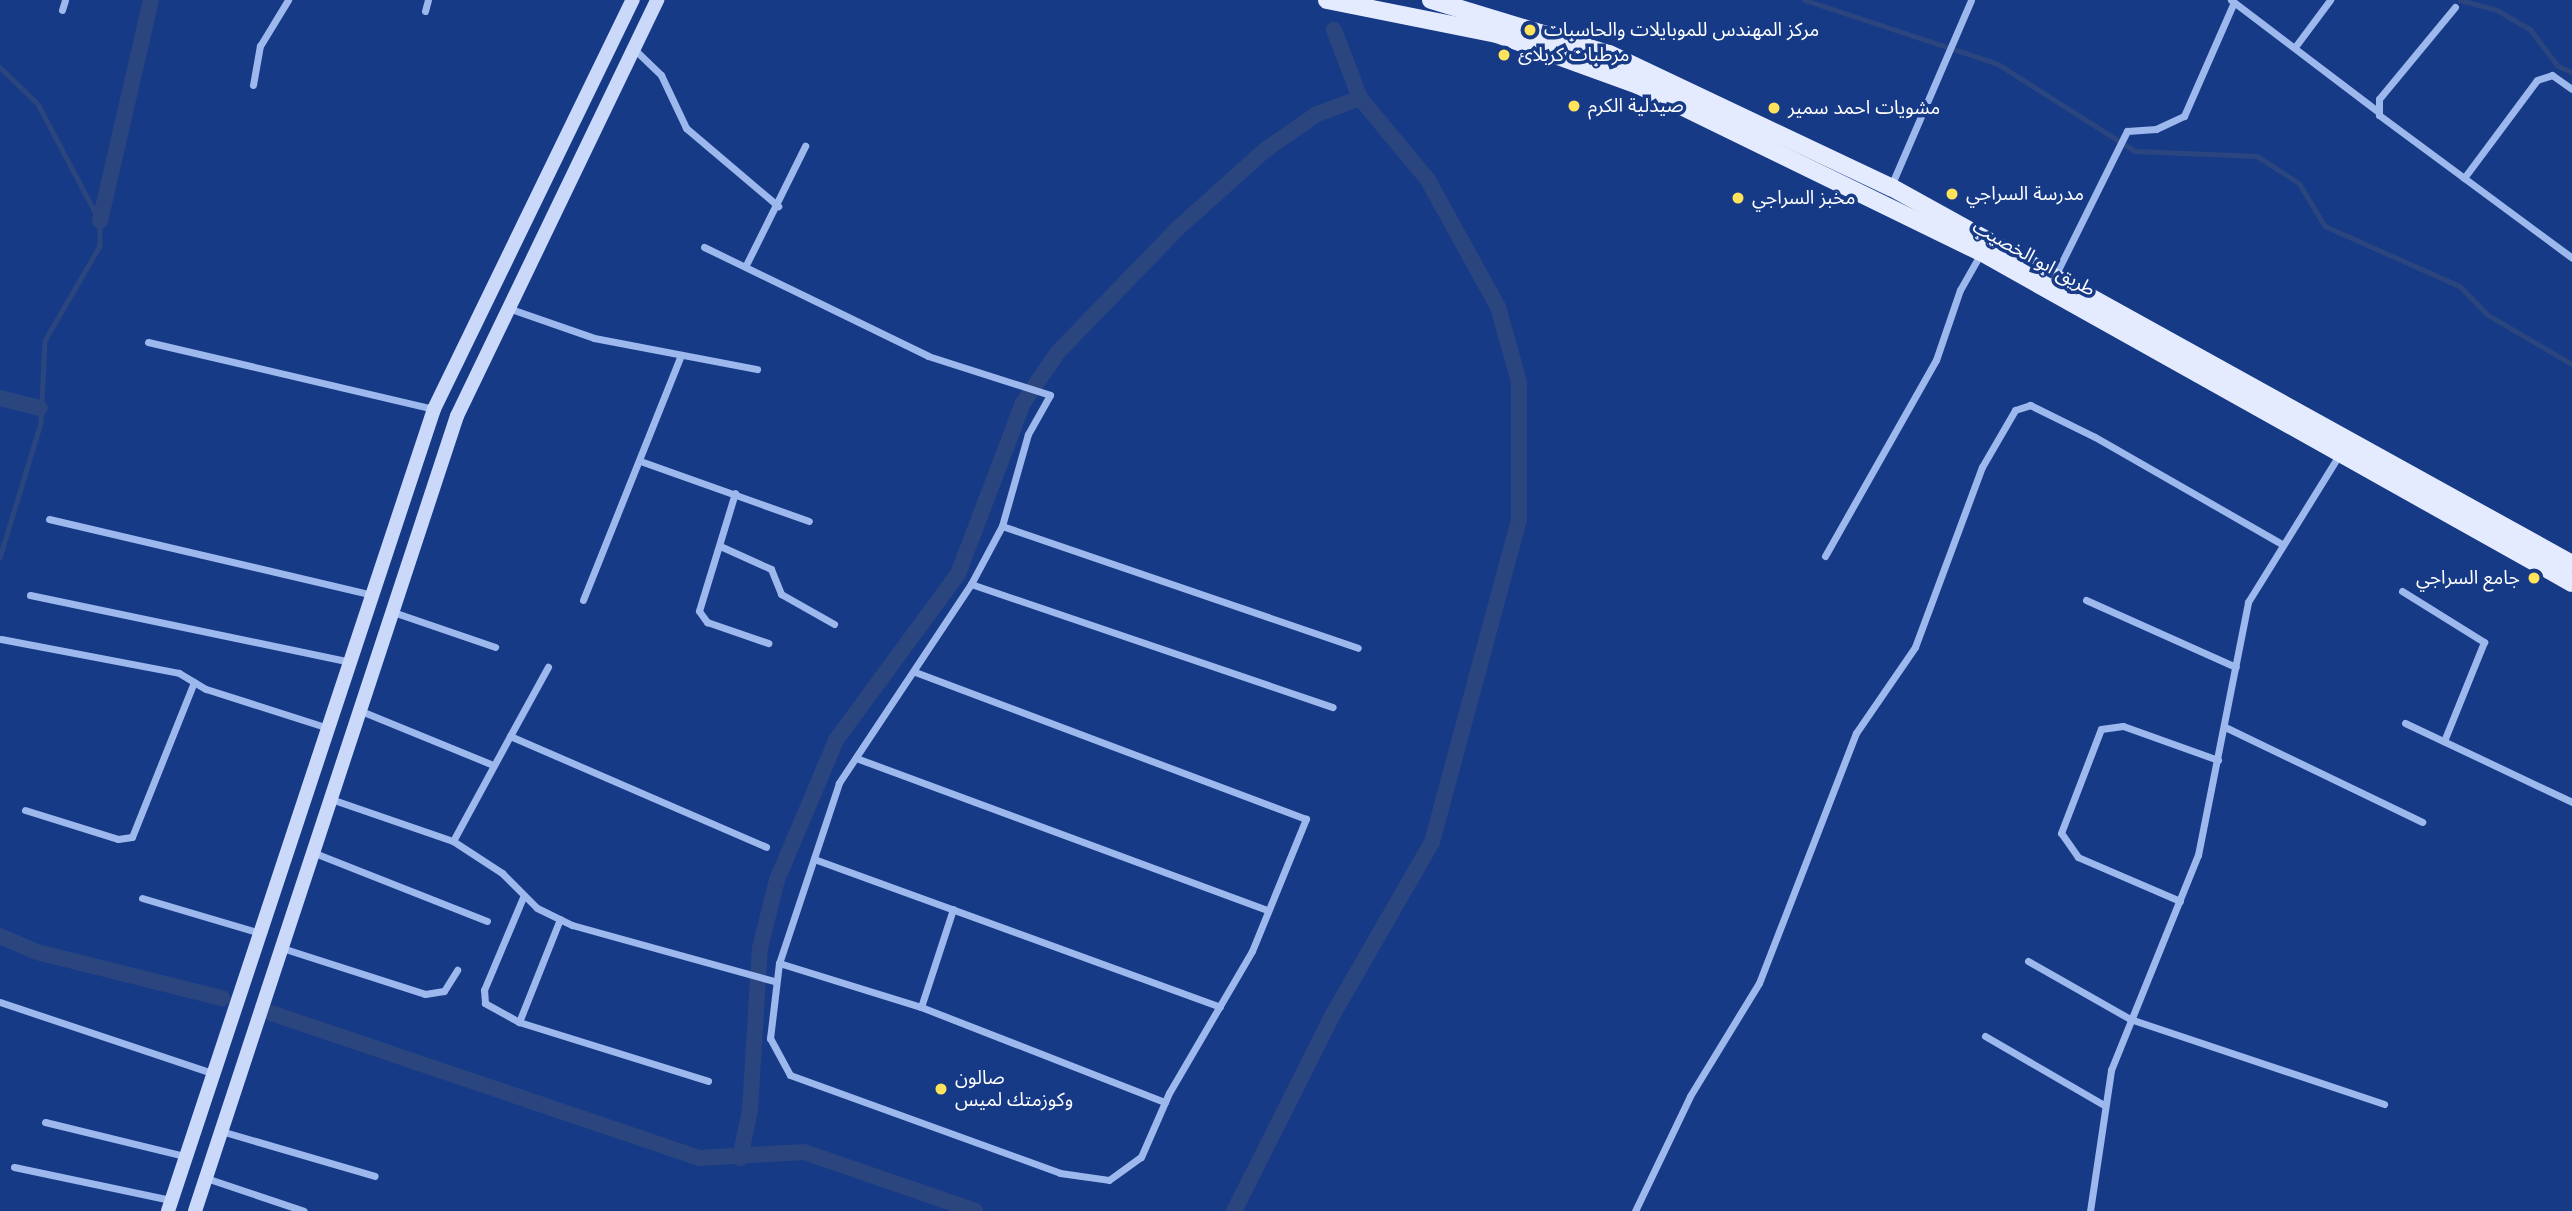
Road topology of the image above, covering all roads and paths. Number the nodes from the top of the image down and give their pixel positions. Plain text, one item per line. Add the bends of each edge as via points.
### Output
1 (65, 0) edge
2 (288, 0) edge
3 (428, 0) edge
4 (633, 0) edge
5 (657, 0) edge
6 (1327, 0) edge
7 (1431, 0) edge
8 (1971, 0) edge
9 (2330, 0) edge
10 (2233, 1) edge
11 (2455, 7) dead end
12 (62, 10) dead end
13 (425, 11) dead end
14 (2295, 47) junction
15 (633, 48) junction
16 (253, 85) dead end
17 (2572, 89) edge
18 (2378, 111) junction
19 (806, 146) dead end
20 (2464, 178) junction
21 (1891, 187) junction
22 (778, 206) junction
23 (704, 247) dead end
24 (1981, 252) junction
25 (2572, 258) edge
26 (747, 263) junction
27 (2055, 276) junction
28 (504, 307) junction
29 (148, 342) dead end
30 (2160, 342) junction
31 (681, 355) junction
32 (757, 369) dead end
33 (434, 409) junction
34 (2339, 454) junction
35 (643, 462) junction
36 (735, 493) junction
37 (49, 519) dead end
38 (810, 521) dead end
39 (1002, 526) junction
40 (2280, 543) junction
41 (720, 546) junction
42 (1825, 556) dead end
43 (2572, 564) edge
44 (2572, 583) edge
45 (971, 584) junction
46 (2402, 591) dead end
47 (370, 594) junction
48 (30, 595) dead end
49 (583, 600) dead end
50 (2086, 600) dead end
51 (390, 611) junction
52 (834, 624) dead end
53 (1, 639) edge
54 (768, 643) dead end
55 (495, 647) dead end
56 (1358, 648) dead end
57 (347, 661) junction
58 (548, 667) dead end
59 (2236, 667) junction
60 (914, 672) junction
61 (194, 682) junction
62 (1333, 707) dead end
63 (357, 709) junction
64 (2405, 723) dead end
65 (325, 727) junction
66 (2225, 727) junction
67 (510, 736) junction
68 (2444, 741) junction
69 (856, 758) junction
70 (2218, 760) junction
71 (491, 764) junction
72 (327, 797) junction
73 (2572, 802) edge
74 (25, 810) dead end
75 (2422, 822) dead end
76 (453, 841) junction
77 (766, 847) dead end
78 (310, 851) junction
79 (814, 859) junction
80 (523, 897) junction
81 (142, 898) dead end
82 (2180, 901) junction
83 (953, 909) junction
84 (1268, 910) junction
85 (560, 919) junction
86 (487, 921) dead end
87 (257, 932) junction
88 (278, 946) junction
89 (2028, 961) dead end
90 (779, 963) junction
91 (457, 970) dead end
92 (770, 980) junction
93 (0, 1002) edge
94 (921, 1007) junction
95 (1220, 1007) junction
96 (2130, 1019) junction
97 (519, 1022) junction
98 (1985, 1036) dead end
99 (212, 1073) junction
100 (708, 1081) dead end
101 (1165, 1102) junction
102 (2384, 1104) dead end
103 (2104, 1105) junction
104 (45, 1122) dead end
105 (220, 1131) junction
106 (186, 1156) junction
107 (14, 1167) dead end
108 (375, 1176) dead end
109 (205, 1178) junction
110 (170, 1205) edge
111 (195, 1211) edge
112 (304, 1211) edge
113 (1636, 1211) edge
114 (2090, 1211) edge

1 - 12 street
2 - 16 street via 260,46
3 - 13 street
4 - 33 main road
5 - 15 main road
6 - 24 main road, طريق ابو الخصيب via 1461,25 1592,66
7 - 21 main road, طريق ابو الخصيب via 1609,54
8 - 21 street via 1951,56
9 - 14 street
10 - 14 street
10 - 27 street via 2184,116 2156,129 2127,131
11 - 18 street via 2379,99
14 - 18 street
15 - 22 street via 661,75 686,128
15 - 28 main road
17 - 20 street via 2552,75 2537,80
18 - 20 street
19 - 22 street
20 - 25 street
21 - 27 main road, طريق ابو الخصيب
22 - 26 street
23 - 26 street
24 - 30 main road, طريق ابو الخصيب
24 - 42 street via 1960,290 1936,360
26 - 39 street via 928,356 1050,395 1028,434
27 - 30 main road, طريق ابو الخصيب
28 - 31 street via 594,338
28 - 51 main road via 457,416
29 - 33 street
30 - 34 main road, طريق ابو الخصيب
30 - 43 main road, طريق ابو الخصيب
31 - 32 street
31 - 35 street
33 - 47 main road
34 - 40 street
34 - 44 main road, طريق ابو الخصيب
35 - 36 street
35 - 49 street
36 - 38 street
36 - 41 street
37 - 47 street
39 - 45 street
39 - 56 street
40 - 59 street via 2248,602
40 - 113 street via 2062,421 2029,405 2015,411 1982,467 1914,647 1856,733 1759,983 1690,1096
41 - 52 street via 771,569 781,594
41 - 54 street via 700,615
45 - 60 street
45 - 62 street
46 - 68 street via 2484,642
47 - 57 main road
48 - 57 street
50 - 59 street
51 - 55 street
51 - 63 main road
53 - 61 street via 178,673
57 - 65 main road
58 - 67 street
59 - 66 street
60 - 69 street
60 - 84 street via 1306,819
61 - 65 street
61 - 74 street via 132,837 118,839
63 - 71 street
63 - 72 main road
64 - 68 street
65 - 87 main road
66 - 70 street
66 - 75 street
67 - 71 street
67 - 77 street
68 - 73 street
69 - 79 street via 839,783
69 - 84 street
70 - 82 street via 2198,855
70 - 82 street via 2123,726 2101,729 2061,833 2078,857
71 - 76 street
72 - 76 street
72 - 78 main road
76 - 80 street via 502,873
78 - 86 street
78 - 88 main road
79 - 83 street
79 - 90 street
80 - 85 street
80 - 97 street via 484,990 485,1003
81 - 87 street
82 - 96 street
83 - 94 street
83 - 95 street
84 - 95 street
85 - 92 street via 755,980
85 - 97 street
87 - 99 main road
88 - 91 street via 425,994 444,990
88 - 105 main road
89 - 96 street
90 - 92 street
90 - 94 street
92 - 101 street via 770,1038 790,1075 1078,1179 1109,1180 1141,1157
93 - 99 street
94 - 101 street
95 - 101 street
96 - 102 street
96 - 103 street
97 - 100 street
98 - 103 street
99 - 106 main road
103 - 114 street
104 - 106 street
105 - 108 street
105 - 109 main road
106 - 110 main road
107 - 110 street
109 - 111 main road
109 - 112 street

